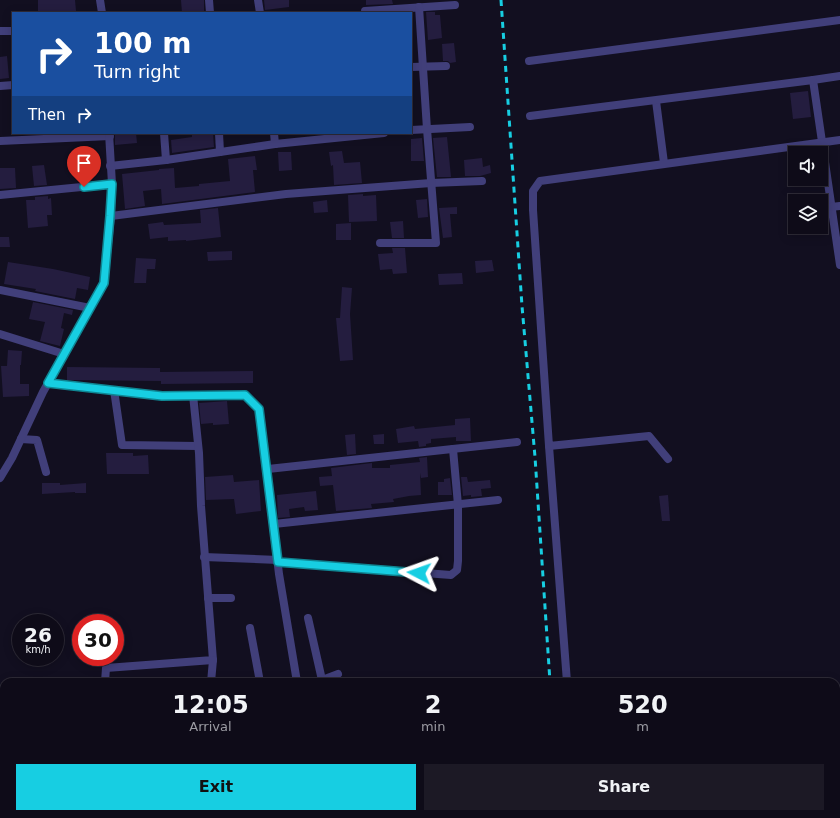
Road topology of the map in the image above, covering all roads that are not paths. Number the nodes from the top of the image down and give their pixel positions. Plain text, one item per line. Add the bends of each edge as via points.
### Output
1 (100, 0) edge
2 (209, 0) edge
3 (258, 0) edge
4 (455, 5) dead end
5 (419, 7) junction
6 (365, 11) dead end
7 (102, 12) edge
8 (210, 12) edge
9 (260, 12) edge
10 (840, 20) edge
11 (0, 31) edge
12 (12, 31) edge
13 (529, 61) dead end
14 (446, 66) dead end
15 (412, 67) edge
16 (423, 67) junction
17 (840, 76) edge
18 (813, 80) junction
19 (12, 85) edge
20 (0, 86) edge
21 (656, 100) junction
22 (530, 116) dead end
23 (470, 127) dead end
24 (427, 128) junction
25 (412, 130) edge
26 (110, 134) edge
27 (164, 134) edge
28 (219, 134) edge
29 (274, 134) edge
30 (374, 134) edge
31 (840, 140) edge
32 (0, 141) edge
33 (822, 143) junction
34 (275, 144) junction
35 (220, 152) junction
36 (166, 160) junction
37 (664, 164) junction
38 (110, 166) junction
39 (482, 181) dead end
40 (431, 183) junction
41 (112, 184) junction
42 (0, 195) edge
43 (840, 206) edge
44 (831, 207) junction
45 (110, 216) junction
46 (380, 244) dead end
47 (840, 265) edge
48 (0, 290) edge
49 (90, 308) junction
50 (0, 334) edge
51 (64, 354) junction
52 (48, 383) junction
53 (114, 390) junction
54 (193, 395) junction
55 (21, 439) junction
56 (517, 442) dead end
57 (198, 446) junction
58 (549, 446) junction
59 (454, 449) junction
60 (668, 459) dead end
61 (268, 469) junction
62 (46, 472) dead end
63 (0, 478) edge
64 (498, 500) dead end
65 (458, 505) junction
66 (274, 524) junction
67 (204, 557) junction
68 (278, 561) junction
69 (208, 598) junction
70 (231, 598) dead end
71 (308, 618) dead end
72 (250, 628) dead end
73 (213, 660) junction
74 (338, 674) dead end
75 (105, 678) edge
76 (212, 678) edge
77 (259, 678) edge
78 (296, 678) edge
79 (319, 678) edge
80 (328, 678) edge
81 (567, 678) edge

1 - 7 street
2 - 8 street
3 - 9 street
4 - 5 street
5 - 6 street
5 - 16 street
10 - 13 street
11 - 12 street
14 - 16 street
15 - 16 street
16 - 24 street
17 - 18 street
18 - 21 street
18 - 33 street
19 - 20 street
21 - 22 street
21 - 37 street
23 - 24 street
24 - 25 street
24 - 40 street
26 - 32 street
26 - 38 street
27 - 36 street
28 - 35 street
29 - 34 street
30 - 34 street
31 - 33 street
33 - 37 street
33 - 44 street
34 - 35 street
35 - 36 street
36 - 38 street
37 - 58 street via 540,181 533,191 532,210
38 - 41 street
39 - 40 street
40 - 45 street via 286,194
40 - 46 street via 436,243
41 - 42 street
41 - 45 street
43 - 44 street
44 - 47 street
45 - 49 street via 104,283
48 - 49 street
49 - 51 street
50 - 51 street
51 - 52 street
52 - 53 street
52 - 55 street
53 - 54 street via 162,396
53 - 57 street via 122,445
54 - 57 street
54 - 61 street via 245,395 259,409
55 - 62 street via 38,440
55 - 63 street
56 - 59 street
57 - 67 street
58 - 60 street via 649,436
58 - 81 street
59 - 61 street
59 - 65 street
61 - 66 street
64 - 65 street
65 - 66 street
65 - 68 street via 457,570 451,575
66 - 68 street
67 - 68 street
67 - 69 street
68 - 78 street
69 - 70 street
69 - 73 street
71 - 79 street
72 - 77 street
73 - 75 street via 106,668
73 - 76 street
74 - 80 street

